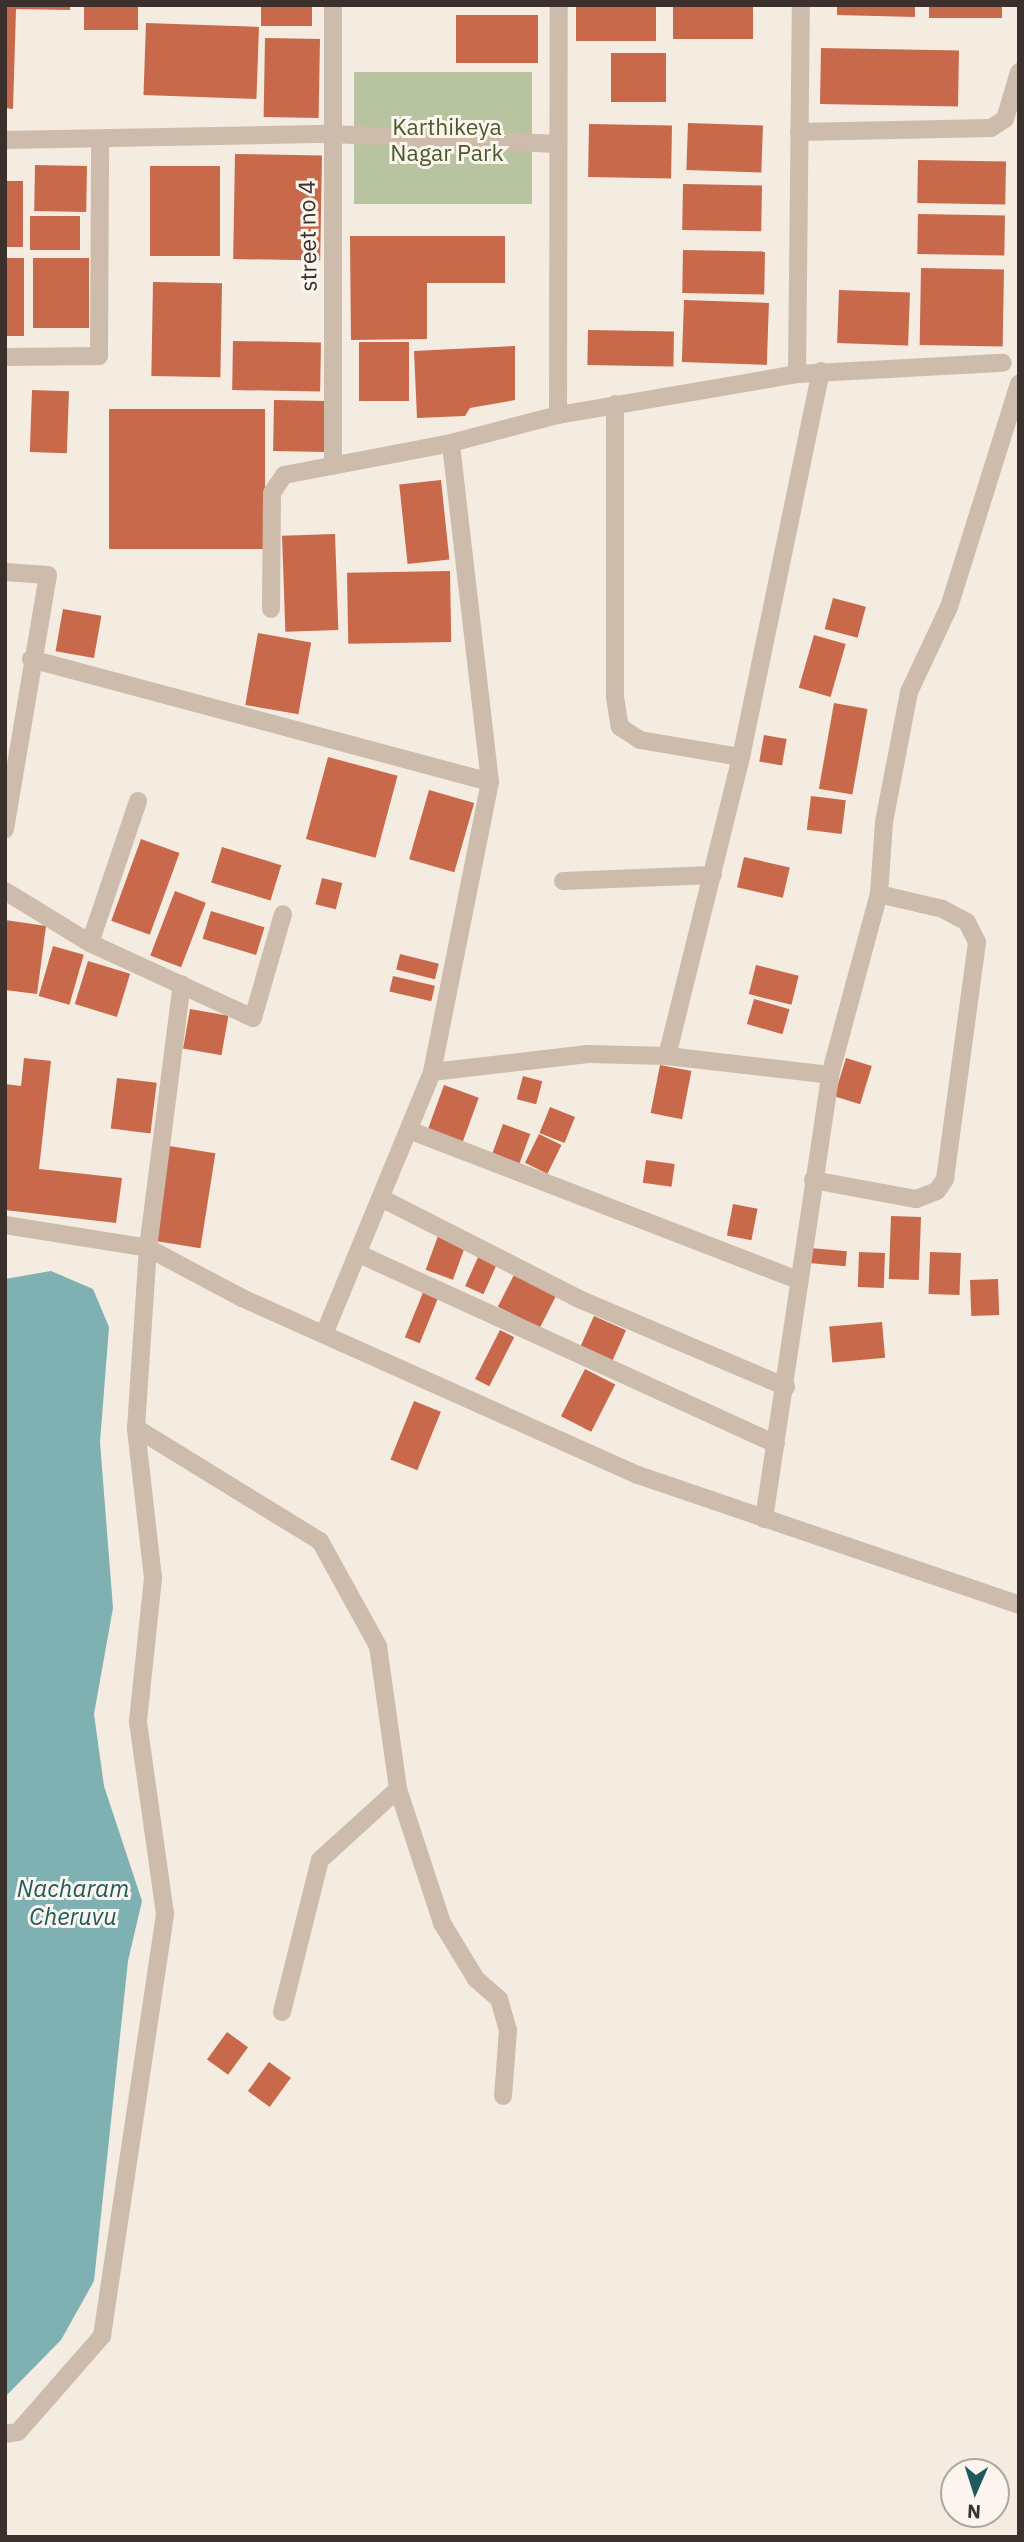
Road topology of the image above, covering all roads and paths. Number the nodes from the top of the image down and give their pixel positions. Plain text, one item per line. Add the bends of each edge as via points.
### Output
1 (332, 5) edge
2 (559, 5) edge
3 (800, 5) edge
4 (1019, 72) edge
5 (799, 132) junction
6 (330, 134) junction
7 (100, 139) junction
8 (5, 140) edge
9 (558, 144) junction
10 (5, 357) edge
11 (1003, 363) dead end
12 (821, 371) junction
13 (797, 374) junction
14 (1019, 384) edge
15 (615, 404) junction
16 (558, 415) junction
17 (451, 443) junction
18 (333, 466) junction
19 (5, 572) edge
20 (271, 609) dead end
21 (31, 659) junction
22 (741, 757) junction
23 (490, 782) junction
24 (138, 801) dead end
25 (5, 829) edge
26 (713, 875) junction
27 (563, 881) dead end
28 (5, 891) edge
29 (879, 894) junction
30 (284, 914) dead end
31 (90, 943) junction
32 (182, 984) junction
33 (667, 1056) junction
34 (432, 1072) junction
35 (830, 1075) junction
36 (409, 1129) junction
37 (813, 1180) junction
38 (383, 1199) junction
39 (5, 1225) edge
40 (148, 1248) junction
41 (359, 1254) junction
42 (798, 1280) junction
43 (325, 1332) junction
44 (786, 1388) junction
45 (136, 1427) junction
46 (776, 1444) junction
47 (764, 1519) junction
48 (1019, 1605) edge
49 (398, 1789) junction
50 (282, 2012) dead end
51 (503, 2096) dead end
52 (5, 2434) edge

1 - 6 street, street no 4
2 - 9 street
3 - 5 street
4 - 5 street via 1005,119 991,128
5 - 13 street
6 - 7 street
6 - 9 street
6 - 18 street, street no 4
7 - 8 street
7 - 10 street via 99,356
9 - 16 street
11 - 12 street
12 - 13 street
12 - 22 street
13 - 15 street
14 - 29 street via 949,607 909,692 884,822
15 - 16 street
15 - 22 street via 615,696 620,727 640,740
16 - 17 street
17 - 18 street
17 - 23 street
18 - 20 street via 284,475 272,493
19 - 21 street via 48,575
21 - 23 street
21 - 25 street
22 - 26 street
23 - 34 street
24 - 31 street
26 - 27 street
26 - 33 street
28 - 31 street
29 - 35 street
29 - 37 street via 943,909 967,922 977,942 945,1179 937,1191 916,1199
30 - 32 street via 253,1017
31 - 32 street
32 - 40 street
33 - 34 street via 588,1054
33 - 35 street
34 - 36 street
35 - 37 street
36 - 38 street
36 - 42 street
37 - 42 street
38 - 41 street
38 - 44 street via 579,1299
39 - 40 street
40 - 43 street via 242,1298
40 - 45 street
41 - 43 street
41 - 46 street
42 - 44 street
43 - 47 street via 638,1475
44 - 46 street
45 - 49 street via 320,1541 378,1646
45 - 52 street via 153,1578 138,1721 165,1914 102,2336 18,2432
46 - 47 street
47 - 48 street
49 - 50 street via 320,1860
49 - 51 street via 443,1923 476,1979 499,1999 508,2030

